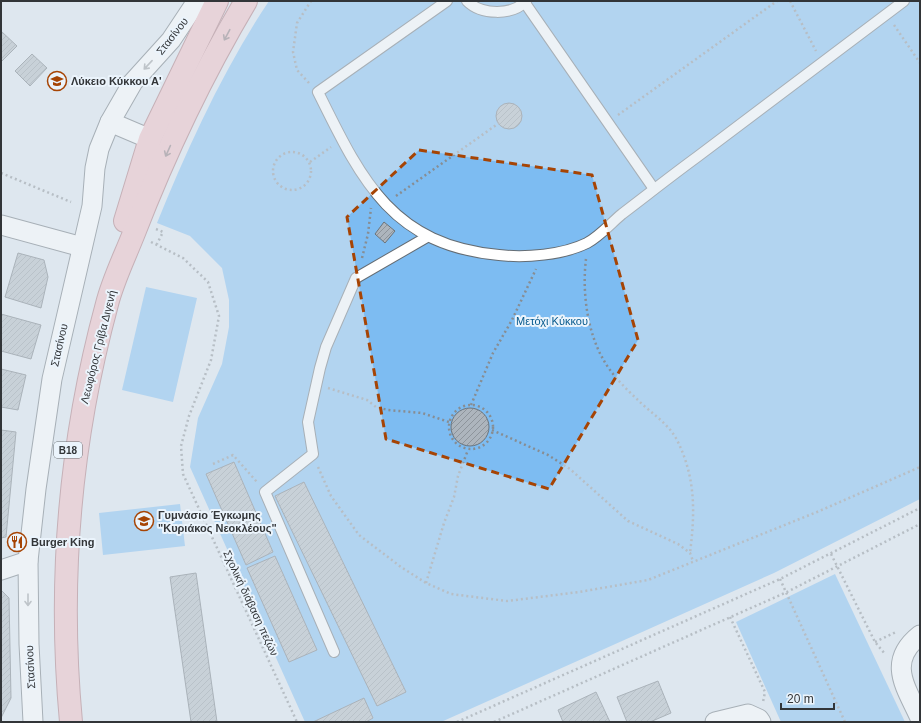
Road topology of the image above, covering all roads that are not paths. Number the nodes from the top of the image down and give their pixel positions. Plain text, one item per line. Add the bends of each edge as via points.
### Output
1 (197, 1) edge
2 (217, 1) edge
3 (224, 1) edge
4 (246, 1) edge
5 (447, 1) edge
6 (466, 1) edge
7 (904, 1) edge
8 (526, 2) edge
9 (199, 40) junction
10 (110, 122) junction
11 (150, 139) junction
12 (654, 188) junction
13 (1, 225) edge
14 (427, 237) junction
15 (82, 247) junction
16 (28, 561) junction
17 (1, 570) edge
18 (920, 635) edge
19 (334, 652) dead end
20 (920, 718) edge
21 (760, 720) edge
22 (33, 722) edge
23 (64, 722) edge
24 (71, 722) edge
25 (715, 722) edge

1 -> 10 street, Στασίνου via 171,40 133,82
2 - 9 main road, Λεωφόρος Γρίβα Διγενή / B18
3 - 9 main road, Λεωφόρος Γρίβα Διγενή / B18
4 -> 24 main road, Λεωφόρος Γρίβα Διγενή / B18 via 188,108 152,185 107,302 86,392 70,499 66,586 67,678
5 - 14 lane via 318,92 342,140 385,205
6 - 8 lane via 489,12 508,11
7 - 12 lane
8 - 12 lane
9 - 11 main road, Λεωφόρος Γρίβα Διγενή / B18
10 - 11 street
10 - 15 street, Στασίνου via 95,168 92,206
11 - 23 main road, Λεωφόρος Γρίβα Διγενή / B18 via 101,300 75,405 66,464 59,583 60,688
12 - 14 lane via 588,242 543,254 515,257 474,253
13 - 15 street
14 - 19 lane via 356,278 326,346 316,384 308,422 313,454 265,492
15 - 16 street, Στασίνου via 52,379 41,447
16 - 17 street
16 -> 22 street, Στασίνου
18 - 20 street via 906,650 901,675
21 - 25 street via 748,714

